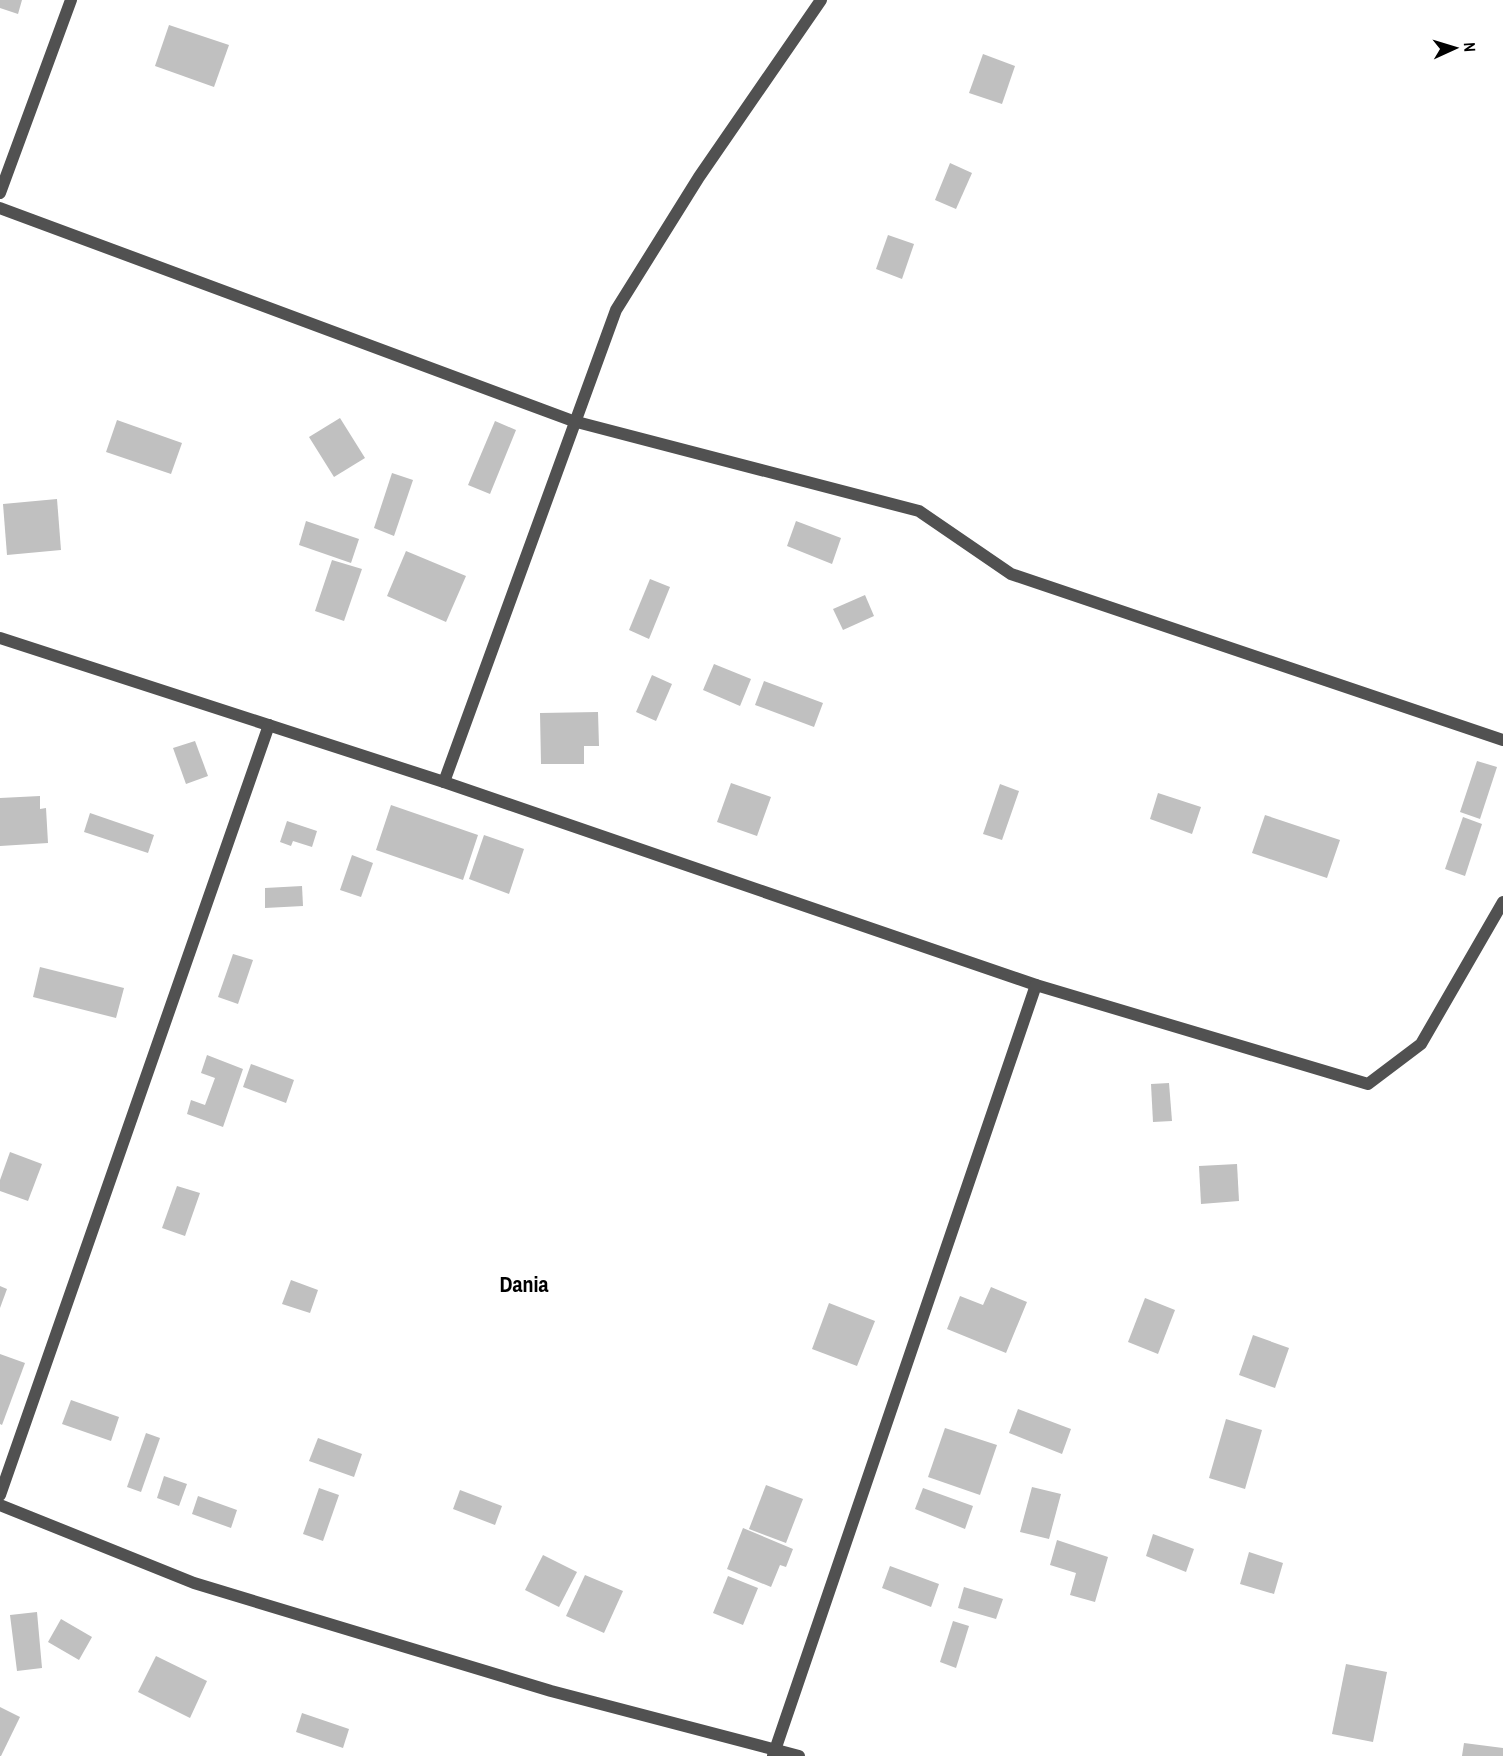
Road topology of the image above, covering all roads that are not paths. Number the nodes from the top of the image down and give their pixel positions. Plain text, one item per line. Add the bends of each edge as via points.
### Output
1 (71, 0) edge
2 (821, 0) edge
3 (0, 193) edge
4 (0, 208) edge
5 (573, 421) junction
6 (0, 638) edge
7 (269, 725) junction
8 (1503, 740) edge
9 (444, 782) junction
10 (1503, 902) edge
11 (1036, 985) junction
12 (0, 1495) edge
13 (0, 1505) edge
14 (775, 1753) edge
15 (799, 1756) edge

1 - 3 street
2 - 5 street via 699,177 616,310
4 - 5 street
5 - 8 street via 919,511 1011,574
5 - 9 street
6 - 7 street
7 - 9 street
7 - 12 street
9 - 11 street
10 - 11 street via 1420,1044 1368,1084
11 - 14 street
13 - 14 street via 194,1583 551,1691
14 - 15 street

